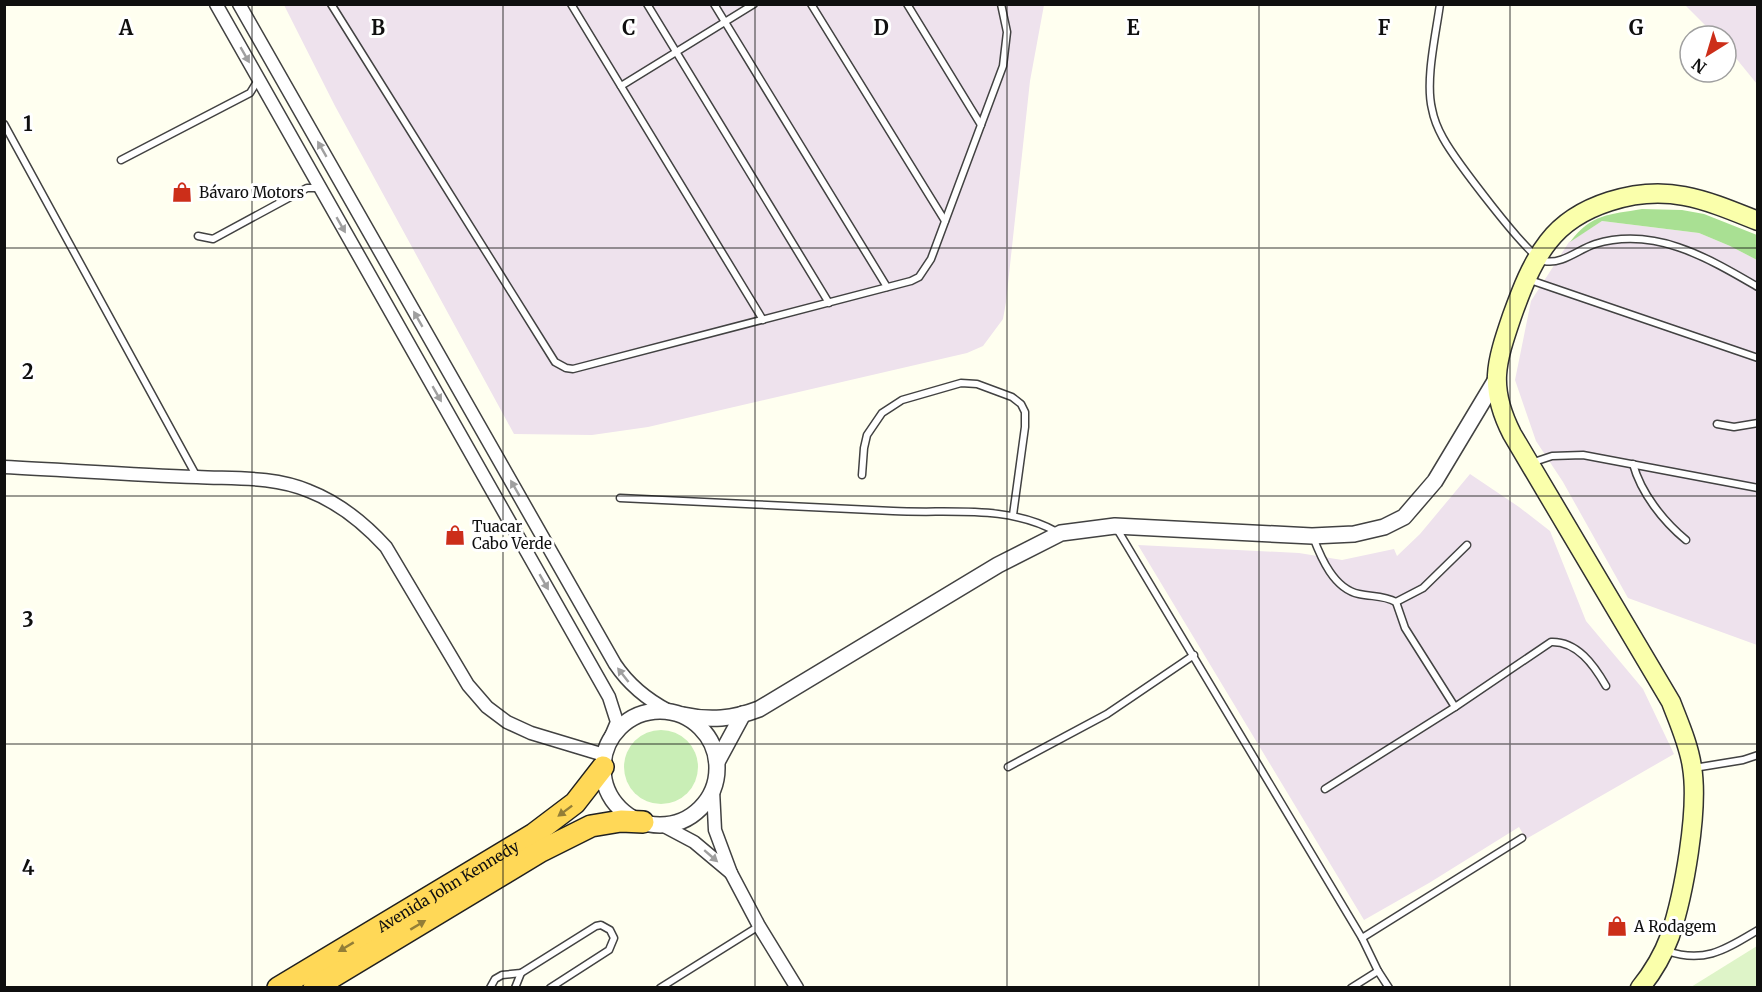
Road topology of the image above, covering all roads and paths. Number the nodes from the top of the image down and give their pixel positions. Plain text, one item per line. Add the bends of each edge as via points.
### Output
1 (216, 4) edge
2 (239, 4) edge
3 (331, 4) edge
4 (571, 4) edge
5 (647, 4) edge
6 (714, 4) edge
7 (754, 4) edge
8 (811, 4) edge
9 (907, 4) edge
10 (1001, 4) edge
11 (1440, 4) edge
12 (725, 22) junction
13 (676, 52) junction
14 (259, 80) junction
15 (621, 86) junction
16 (4, 124) edge
17 (981, 125) junction
18 (122, 160) dead end
19 (320, 188) junction
20 (945, 221) junction
21 (1758, 221) edge
22 (198, 236) dead end
23 (1538, 258) junction
24 (1527, 279) junction
25 (887, 287) junction
26 (1758, 287) edge
27 (829, 303) junction
28 (763, 320) junction
29 (1758, 358) edge
30 (1495, 381) junction
31 (1758, 423) edge
32 (1717, 424) dead end
33 (1530, 464) junction
34 (1633, 464) junction
35 (4, 467) edge
36 (862, 475) dead end
37 (198, 477) junction
38 (1758, 488) edge
39 (620, 498) dead end
40 (1012, 515) junction
41 (1116, 526) junction
42 (1061, 533) junction
43 (1312, 536) junction
44 (1686, 540) dead end
45 (1467, 545) dead end
46 (1396, 602) junction
47 (1194, 655) junction
48 (1606, 686) dead end
49 (1455, 707) junction
50 (676, 713) junction
51 (743, 714) junction
52 (605, 754) junction
53 (1758, 755) edge
54 (717, 762) junction
55 (1008, 767) dead end
56 (1692, 768) junction
57 (1325, 789) dead end
58 (713, 790) junction
59 (653, 824) junction
60 (1522, 838) dead end
61 (730, 873) junction
62 (759, 926) junction
63 (1758, 930) edge
64 (1362, 938) junction
65 (1664, 950) junction
66 (1378, 971) junction
67 (521, 973) junction
68 (278, 987) edge
69 (314, 987) edge
70 (490, 987) edge
71 (515, 987) edge
72 (550, 987) edge
73 (660, 987) edge
74 (797, 987) edge
75 (1352, 987) edge
76 (1389, 987) edge
77 (1640, 987) edge

1 -> 14 street
50 -> 2 street via 640,693 615,664
3 - 28 lane via 555,362 573,369
4 - 15 lane
5 - 13 lane
6 - 12 lane
7 - 12 lane
8 - 20 lane
9 - 17 lane
10 - 17 lane via 1007,32 1005,54
11 - 23 lane via 1429,92 1437,126 1500,216
12 - 13 lane
12 - 25 lane
13 - 15 lane
13 - 27 lane
14 - 18 lane via 250,93
14 - 19 street
15 - 28 lane
16 - 37 lane
17 - 20 lane
19 - 22 lane via 307,188 213,239
19 -> 52 street via 609,697 617,722
20 - 25 lane via 931,259 919,277
21 - 23 main road via 1691,198 1644,194 1587,211 1561,228
23 - 24 main road
23 - 26 lane via 1560,260 1610,240 1654,240 1681,247
24 - 29 lane
24 - 30 main road via 1500,354
25 - 27 lane
27 - 28 lane
30 - 33 main road via 1504,418
30 - 43 street via 1435,481 1404,517 1384,527 1354,534
31 - 32 lane
33 - 34 lane via 1569,454
33 - 56 main road via 1671,702
34 - 38 lane
34 - 44 lane via 1642,488
35 - 37 street
36 - 40 lane via 867,435 882,413 902,400 961,383 977,384 1012,397 1025,412
37 - 52 street via 258,478 283,483 331,501 351,514 386,547 468,685 487,707 531,733
39 - 40 lane
40 - 42 lane
41 - 42 street
41 - 43 street
41 - 47 lane
42 - 51 street via 998,565 759,709
43 - 46 lane via 1323,560 1345,588
45 - 46 lane via 1423,588
46 - 49 lane via 1406,628
47 - 55 lane via 1107,714
47 - 64 lane
48 - 49 lane via 1583,654 1567,644 1551,642
49 - 57 lane
50 - 51 street via 714,719
50 - 52 street via 651,711 634,717 620,727
50 - 54 street via 696,723 706,734
51 - 54 street
52 - 59 street via 605,785 614,801 627,814
52 -> 68 highway, Avenida John Kennedy via 574,804 534,834
53 - 56 lane
54 - 58 street
56 - 65 main road via 1693,812 1685,871
58 - 59 street via 693,815 678,822
58 - 61 street via 715,830
59 -> 61 street via 694,842
69 -> 59 highway, Avenida John Kennedy via 541,851 591,826 606,822
60 - 64 lane
61 - 62 street
62 - 73 lane
62 - 74 street
63 - 65 lane via 1730,947 1703,956
64 - 66 lane
65 - 77 main road
66 - 75 lane
66 - 76 lane
67 - 70 lane via 502,975
67 - 71 lane
67 - 72 lane via 596,926 610,930 614,938 609,950

